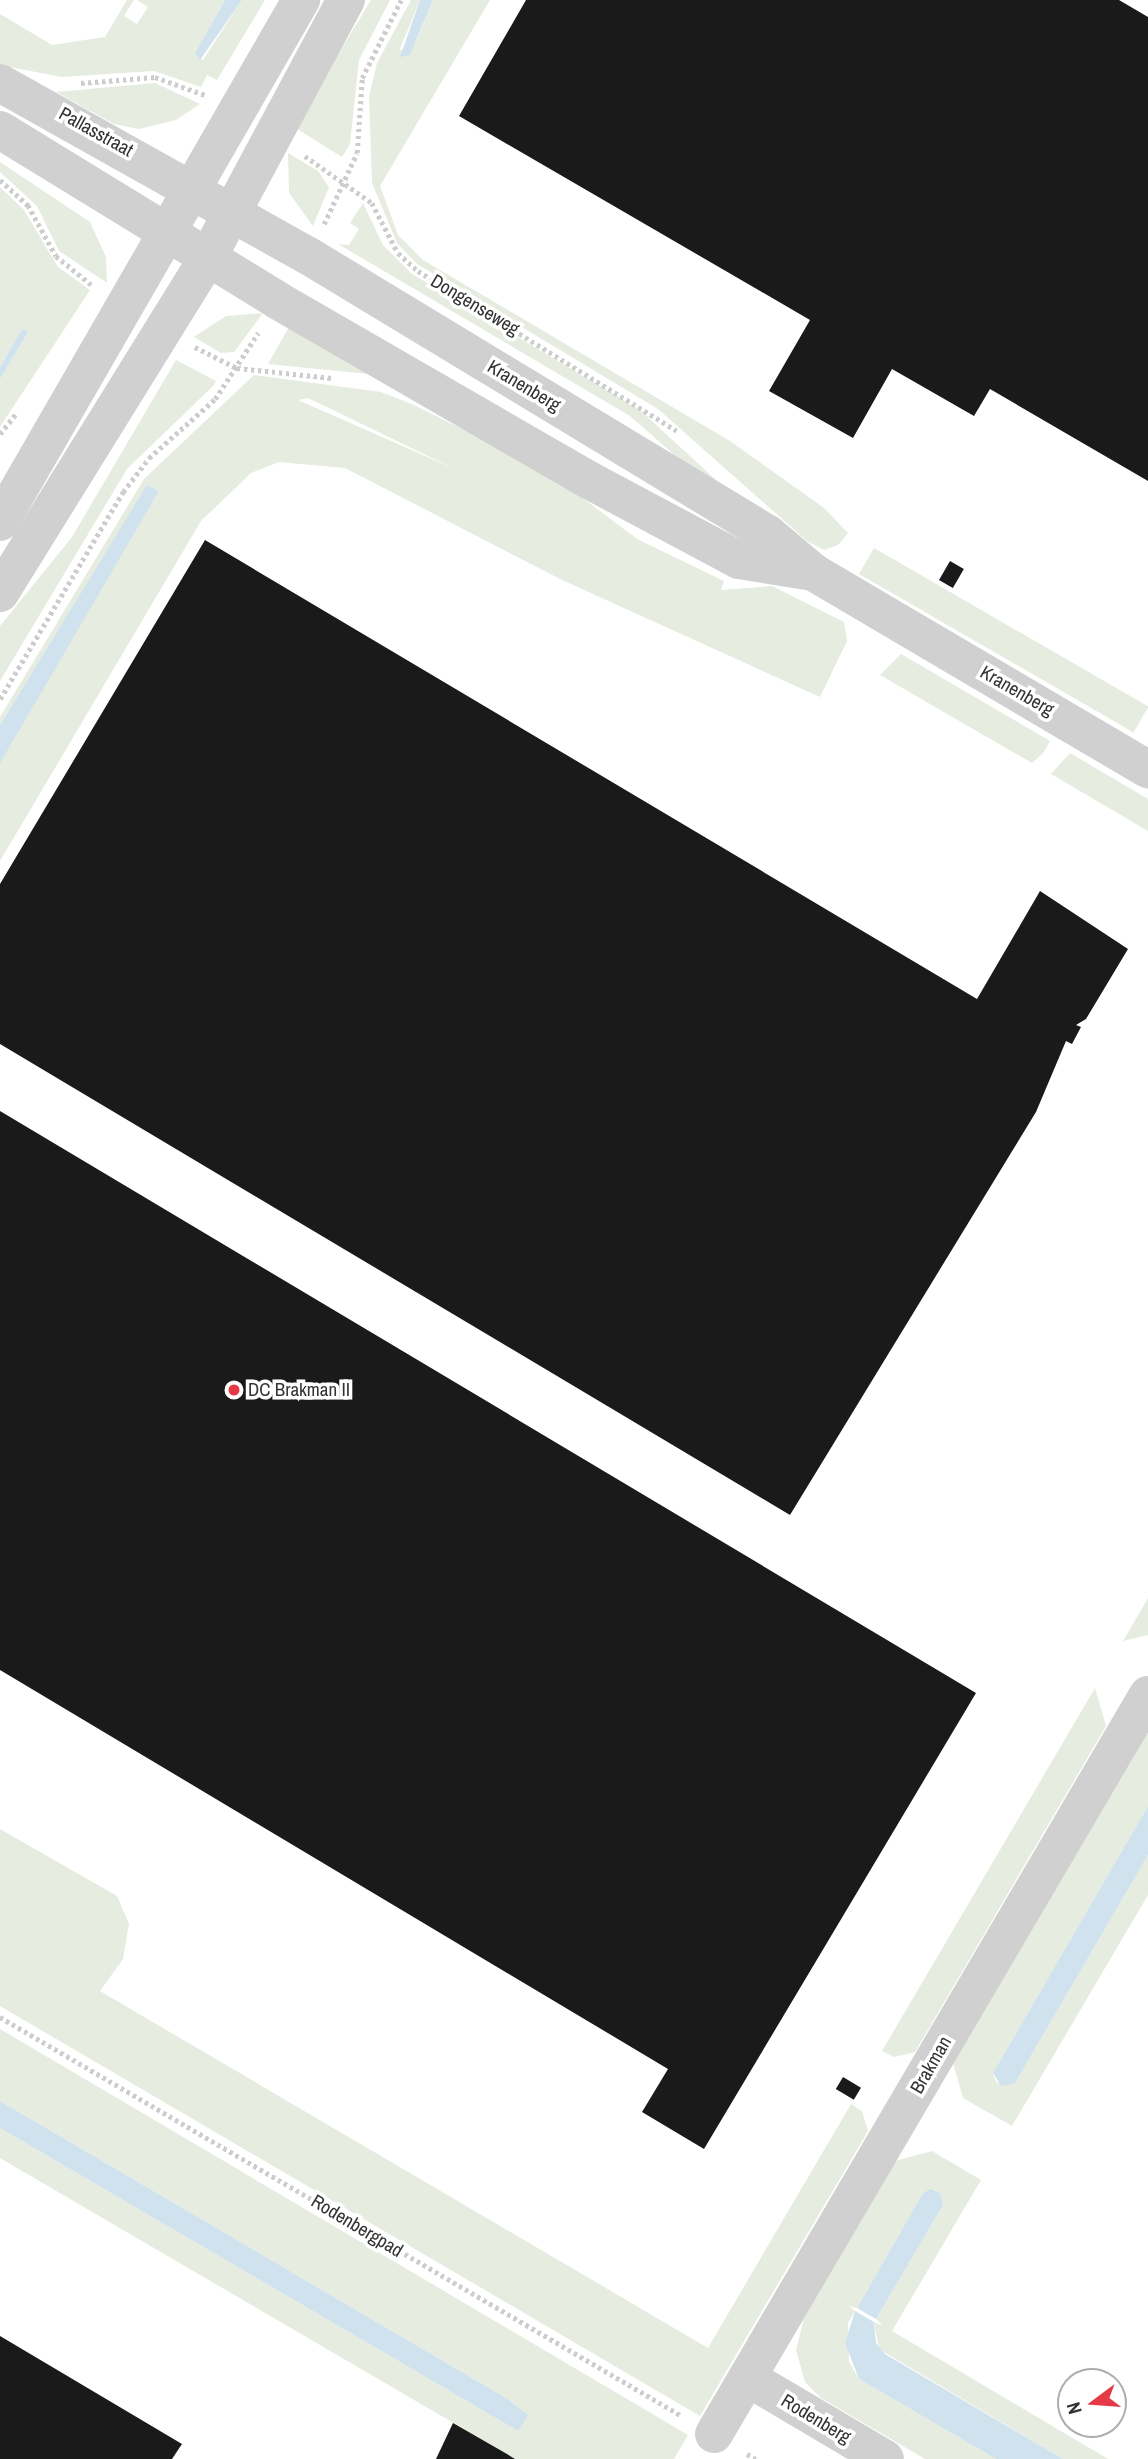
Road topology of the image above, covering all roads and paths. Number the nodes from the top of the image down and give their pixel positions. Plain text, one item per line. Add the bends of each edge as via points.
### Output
1 (301, 0) edge
2 (346, 0) edge
3 (401, 0) edge
4 (0, 83) edge
5 (68, 83) dead end
6 (203, 94) dead end
7 (0, 130) edge
8 (0, 180) edge
9 (190, 186) junction
10 (230, 210) junction
11 (165, 232) junction
12 (208, 257) junction
13 (96, 287) dead end
14 (342, 379) dead end
15 (685, 440) dead end
16 (0, 522) edge
17 (813, 572) junction
18 (0, 593) edge
19 (0, 699) edge
20 (1148, 769) edge
21 (1148, 1695) edge
22 (0, 2017) edge
23 (748, 2378) junction
24 (714, 2434) joint
25 (885, 2459) edge

1 - 9 street
2 - 10 street
3 - 15 path, Dongenseweg via 362,78 357,153 347,183 372,203 398,253 418,271 649,409
4 - 9 street, Pallasstraat
5 - 6 path via 155,76
7 - 11 street
8 - 13 path via 28,205 56,256
9 - 10 street, Pallasstraat
9 - 11 street
10 - 12 street
10 - 17 street, Kranenberg via 768,534
11 - 12 street, Kranenberg
11 - 16 street
12 - 17 street, Kranenberg via 587,479 739,560
12 - 18 street
14 - 19 path via 237,368 123,492
17 - 20 street, Kranenberg
21 - 23 street, Brakman
22 - 24 path, Rodenbergpad
23 - 24 street, Brakman
23 - 25 street, Rodenberg

